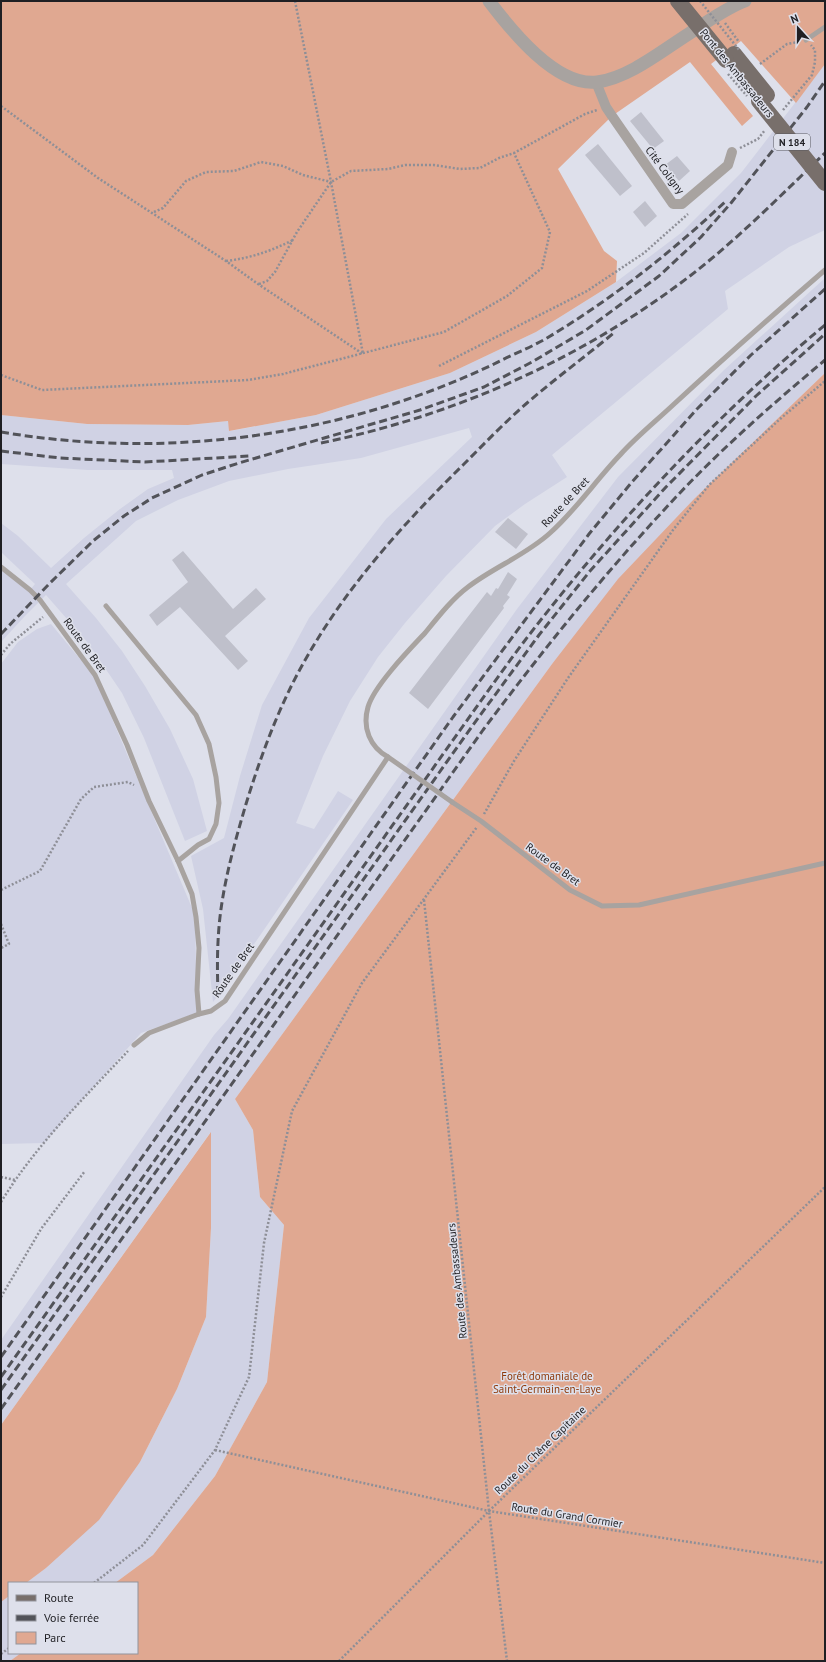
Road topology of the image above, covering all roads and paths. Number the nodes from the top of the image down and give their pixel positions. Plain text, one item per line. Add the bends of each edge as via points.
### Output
1 (295, 1) edge
2 (489, 1) edge
3 (678, 1) edge
4 (691, 1) edge
5 (700, 1) edge
6 (745, 1) edge
7 (724, 21) dead end
8 (825, 27) edge
9 (806, 40) junction
10 (733, 56) junction
11 (749, 73) junction
12 (596, 82) junction
13 (759, 99) junction
14 (1, 106) edge
15 (606, 107) junction
16 (781, 112) dead end
17 (767, 128) dead end
18 (732, 152) joint
19 (514, 153) junction
20 (825, 168) edge
21 (331, 182) junction
22 (825, 183) edge
23 (692, 210) dead end
24 (153, 212) junction
25 (294, 239) junction
26 (226, 261) junction
27 (825, 270) edge
28 (258, 284) junction
29 (363, 354) junction
30 (439, 366) dead end
31 (1, 375) edge
32 (825, 381) edge
33 (1, 566) edge
34 (106, 606) dead end
35 (49, 613) junction
36 (1, 655) edge
37 (388, 757) junction
38 (150, 801) junction
39 (481, 821) junction
40 (178, 861) junction
41 (825, 863) edge
42 (1, 890) edge
43 (424, 900) junction
44 (1, 924) edge
45 (1, 948) edge
46 (199, 1014) junction
47 (134, 1044) joint
48 (85, 1171) dead end
49 (1, 1177) edge
50 (15, 1180) junction
51 (825, 1187) edge
52 (1, 1202) edge
53 (1, 1297) edge
54 (215, 1450) junction
55 (489, 1511) junction
56 (825, 1562) edge
57 (95, 1582) edge
58 (339, 1661) edge
59 (507, 1661) edge

1 - 21 path
2 - 12 street via 511,31 547,63 575,79
3 - 10 main road, Pont des Ambassadeurs / N 184, bridge
4 - 10 main road, Pont des Ambassadeurs / N 184
5 - 10 path, bridge
6 - 12 street via 714,17 623,74
7 - 10 path
8 - 9 lane
9 - 11 path via 787,44
9 - 16 path via 815,50 812,74
10 - 11 main road, Pont des Ambassadeurs / N 184
10 - 13 main road, Pont des Ambassadeurs / N 184
10 - 13 path
11 - 13 main road, Pont des Ambassadeurs / N 184
12 - 15 street, Cité Coligny
13 - 20 main road, Pont des Ambassadeurs / N 184
13 - 22 main road, Pont des Ambassadeurs / N 184, bridge
14 - 24 path via 98,178
15 - 18 street, Cité Coligny via 673,204 682,204 728,165
15 - 19 path via 585,114
17 - 18 path via 758,140
19 - 21 path via 480,168 405,165 351,171
19 - 29 path via 550,232 542,268 507,296 444,332
21 - 24 path via 303,175 283,166 262,162 234,171 206,172 186,181 163,208
21 - 25 path
21 - 29 path
23 - 30 path via 644,253 587,291
24 - 26 path
25 - 26 path via 269,252
25 - 28 path via 268,281
26 - 28 path
27 - 37 lane, Route de Bret via 720,362 620,455 550,534 472,584 439,616 380,684 368,706 365,724 369,739 378,752
28 - 29 path
29 - 31 path via 248,380 42,390
32 - 39 path via 709,485 564,685 514,761
33 - 35 lane, Route de Bret via 30,590
34 - 40 lane via 196,715 209,744 219,803 216,824 209,839
35 - 36 path via 10,644
35 - 38 lane, Route de Bret via 95,675
37 - 39 lane, Route de Bret, bridge
37 - 46 lane, Route de Bret via 225,1001 211,1011
38 - 40 lane, Route de Bret
38 - 42 path via 137,787 128,782 94,787 81,799 40,871
39 - 41 lane, Route de Bret via 570,890 602,906 639,905
39 - 43 path
40 - 46 lane, Route de Bret via 192,894 196,917 199,948
43 - 54 path via 362,983 292,1111 264,1243 249,1377
43 - 55 path, Route des Ambassadeurs
44 - 45 path via 9,944
46 - 47 lane via 149,1033
47 - 50 path via 64,1119
48 - 53 path via 41,1229
49 - 50 path
50 - 52 path
51 - 55 path, Route du Chêne Capitaine
54 - 55 path, Route du Grand Cormier
54 - 57 path via 143,1545
55 - 56 path, Route du Grand Cormier
55 - 58 path, Route du Chêne Capitaine
55 - 59 path, Route des Ambassadeurs

